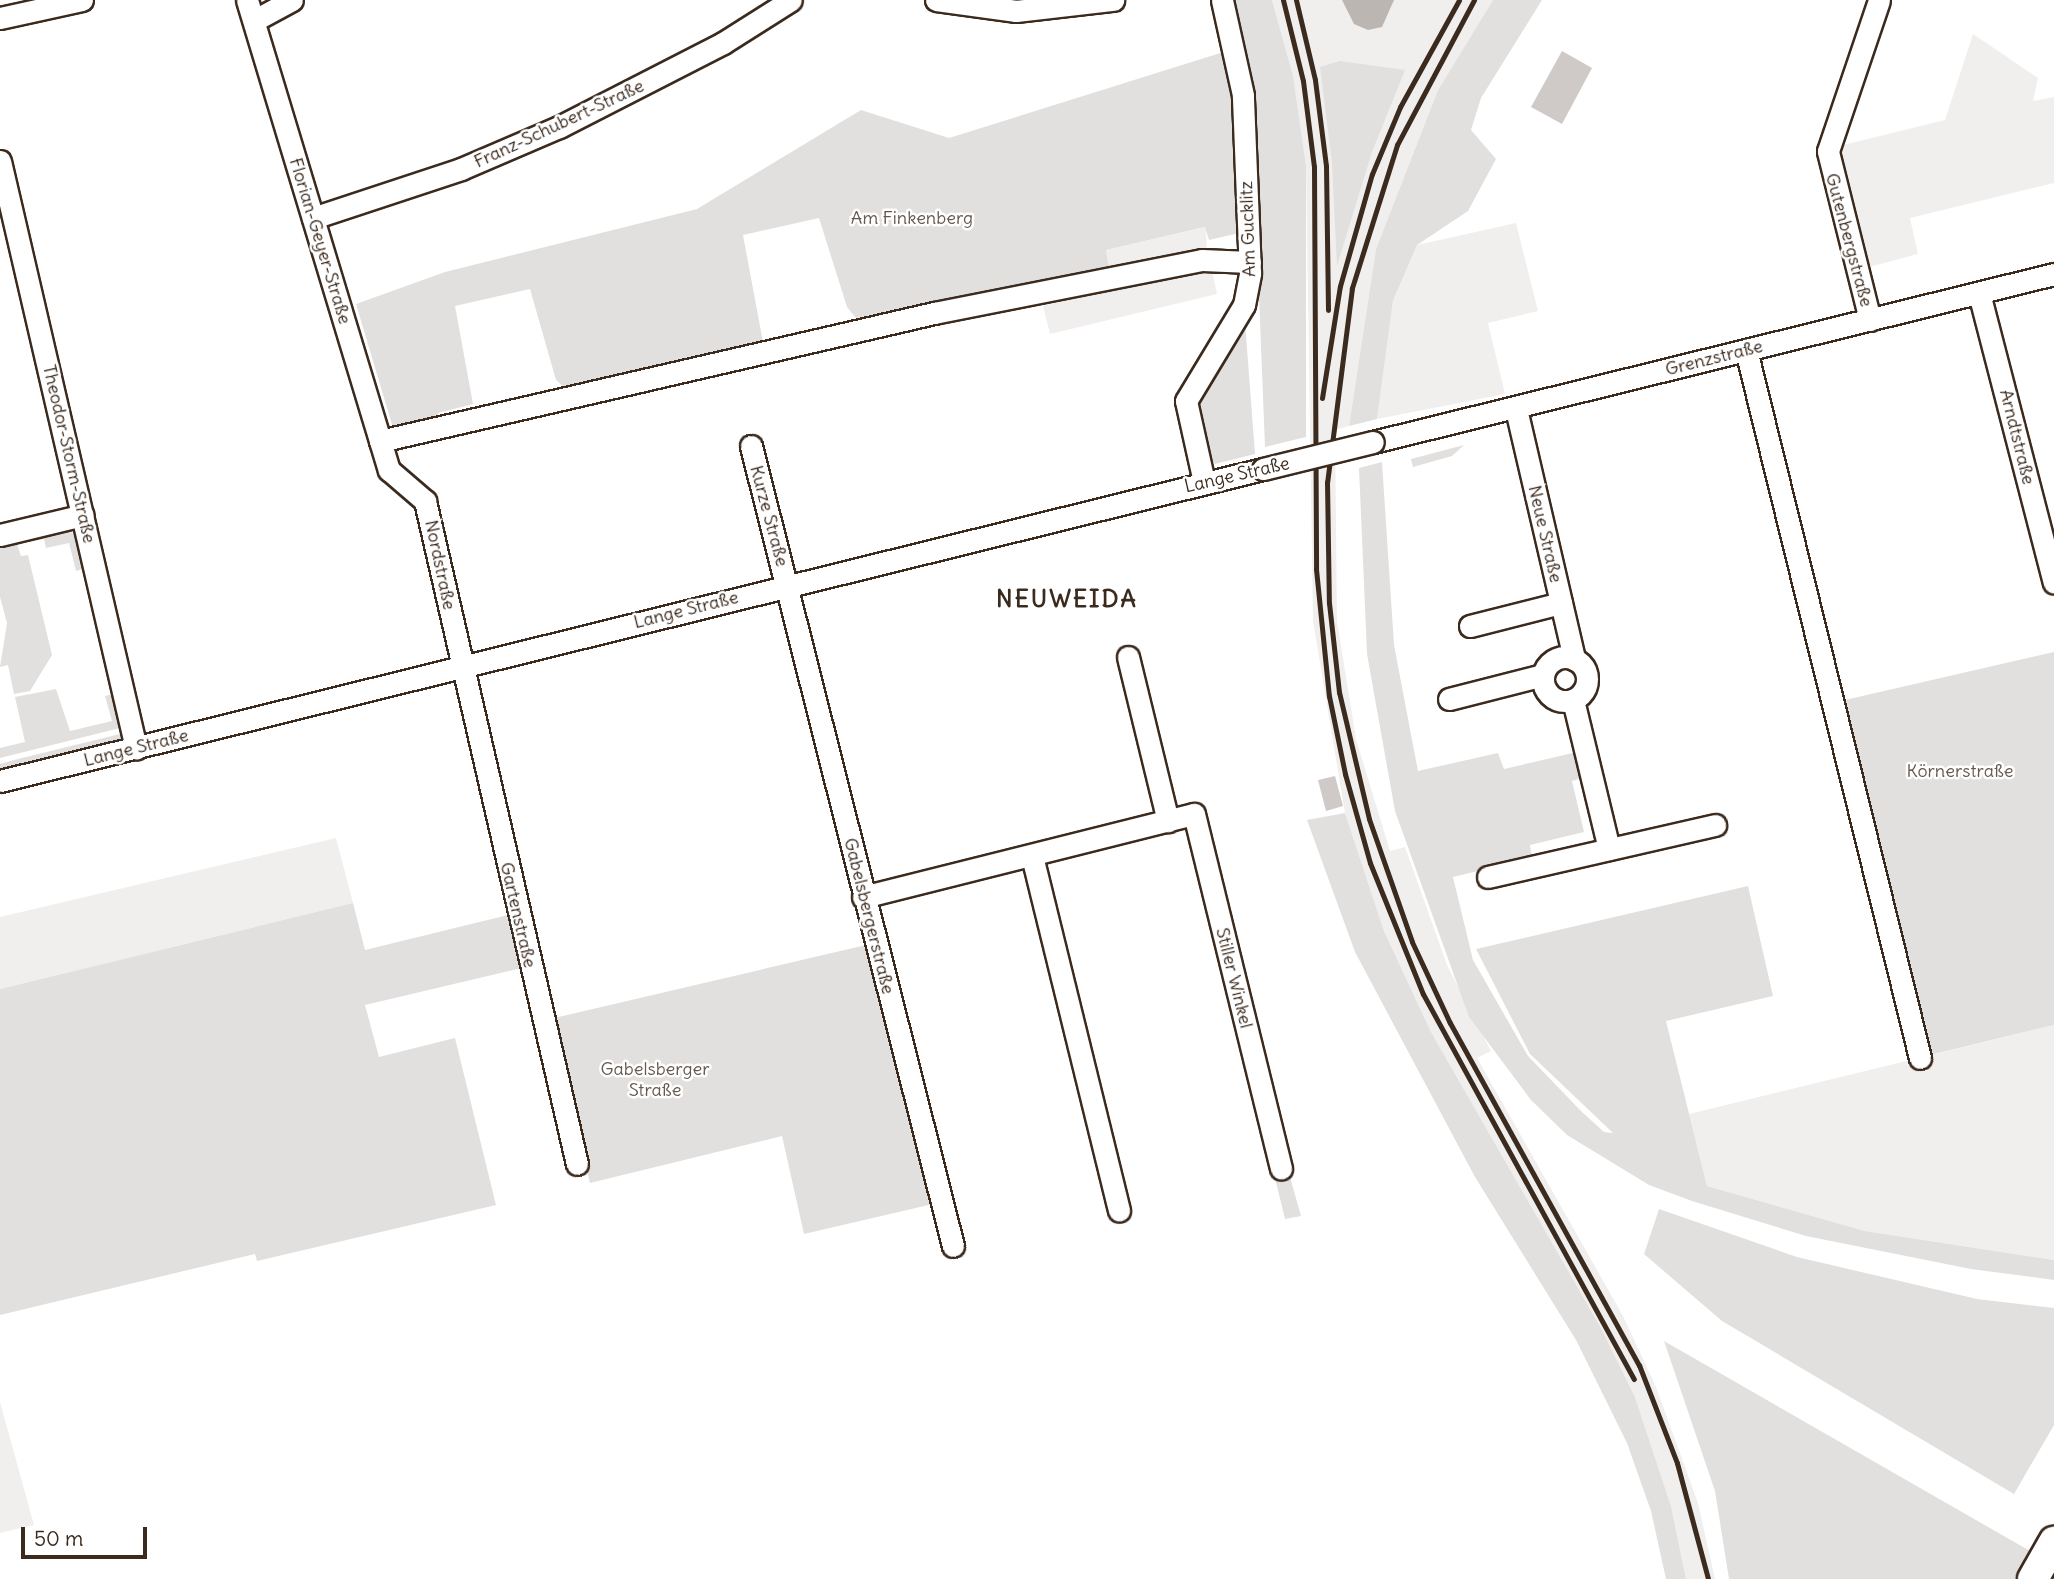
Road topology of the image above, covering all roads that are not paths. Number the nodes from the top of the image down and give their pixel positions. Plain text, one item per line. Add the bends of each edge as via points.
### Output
1 (82, 0) edge
2 (292, 0) edge
3 (792, 0) edge
4 (936, 0) edge
5 (1113, 0) edge
6 (1222, 0) edge
7 (1879, 0) edge
8 (251, 10) edge
9 (0, 18) edge
10 (0, 160) edge
11 (313, 218) junction
12 (1250, 262) junction
13 (2054, 274) edge
14 (1979, 293) junction
15 (1870, 320) junction
16 (1746, 350) junction
17 (1516, 409) junction
18 (380, 441) junction
19 (1373, 442) joint
20 (751, 446) dead end
21 (396, 480) joint
22 (1204, 482) junction
23 (83, 515) junction
24 (0, 535) edge
25 (2054, 582) edge
26 (787, 585) junction
27 (1561, 603) junction
28 (1470, 626) dead end
29 (1128, 657) dead end
30 (1574, 659) junction
31 (461, 666) junction
32 (1543, 675) junction
33 (1449, 699) dead end
34 (1573, 700) junction
35 (136, 748) junction
36 (0, 781) edge
37 (1168, 821) junction
38 (1716, 825) dead end
39 (1609, 849) junction
40 (1032, 856) junction
41 (1488, 877) dead end
42 (863, 897) junction
43 (1920, 1058) dead end
44 (577, 1164) dead end
45 (1281, 1168) dead end
46 (1119, 1210) dead end
47 (953, 1246) dead end
48 (2054, 1542) edge
49 (2033, 1579) edge

1 - 9 street
2 - 8 street
3 - 11 street, Franz-Schubert-Straße via 723,43 559,127 461,169
4 - 5 street via 1016,11
6 - 12 street, Am Gucklitz via 1243,95
7 - 15 street, Gutenbergstraße via 1828,151
8 - 11 street, Florian-Geyer-Straße
10 - 23 street, Theodor-Storm-Straße
11 - 18 street, Florian-Geyer-Straße
12 - 18 street via 1202,260 934,313
12 - 22 street, Am Gucklitz via 1244,305 1186,401
13 - 14 street, Grenzstraße
14 - 15 street, Grenzstraße
14 - 25 street, Arndtstraße
15 - 16 street, Grenzstraße
16 - 17 street, Grenzstraße
16 - 43 street
17 - 19 street, Grenzstraße
17 - 27 street, Neue Straße
18 - 21 street, Florian-Geyer-Straße
19 - 22 street, Lange Straße, bridge
20 - 26 street, Kurze Straße
21 - 31 street, Nordstraße via 425,501
22 - 26 street, Lange Straße
23 - 24 street
23 - 35 street, Theodor-Storm-Straße
26 - 31 street, Lange Straße
26 - 42 street, Gabelsbergerstraße
27 - 28 street
27 - 30 street, Neue Straße
29 - 37 street
30 - 32 street via 1552,661
30 - 34 street via 1587,677 1585,688
31 - 35 street, Lange Straße
31 - 44 street, Gartenstraße
32 - 33 street
32 - 34 street via 1553,699
34 - 39 street
35 - 36 street, Lange Straße
37 - 40 street, Stiller Winkel
37 - 45 street, Stiller Winkel via 1194,814
38 - 39 street
39 - 41 street
40 - 42 street, Stiller Winkel
40 - 46 street
42 - 47 street, Gabelsbergerstraße
48 - 49 highway

